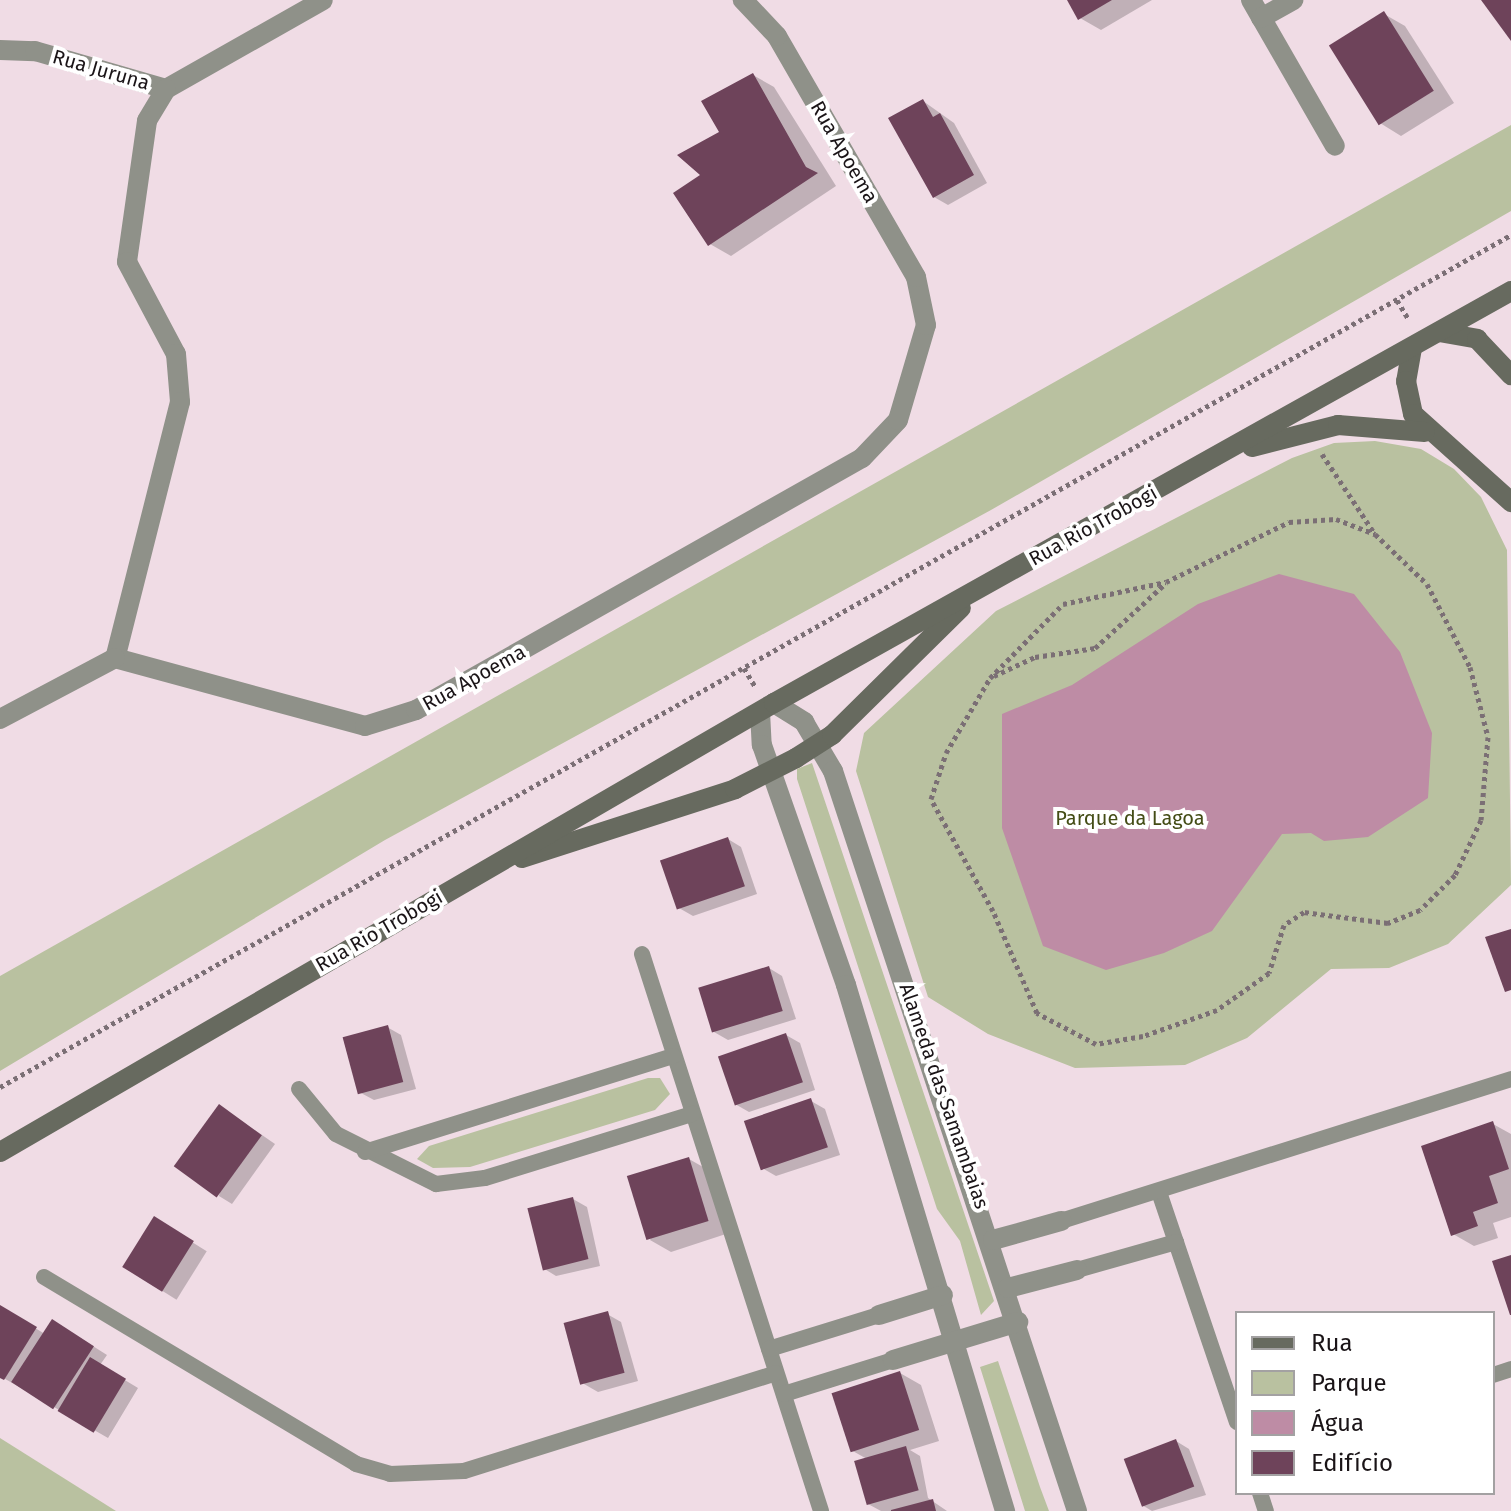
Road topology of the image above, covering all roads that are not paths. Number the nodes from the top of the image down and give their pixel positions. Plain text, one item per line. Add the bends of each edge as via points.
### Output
1 (323, 0) edge
2 (743, 0) edge
3 (1293, 0) edge
4 (1256, 9) edge
5 (0, 50) edge
6 (166, 89) junction
7 (1335, 146) dead end
8 (1511, 291) edge
9 (1439, 332) junction
10 (1412, 348) junction
11 (1511, 375) edge
12 (1425, 432) junction
13 (1213, 458) junction
14 (1511, 502) edge
15 (981, 588) junction
16 (115, 658) junction
17 (767, 708) junction
18 (0, 719) edge
19 (820, 744) junction
20 (774, 770) junction
21 (481, 872) junction
22 (642, 954) dead end
23 (673, 1056) junction
24 (1511, 1079) edge
25 (299, 1089) dead end
26 (692, 1114) junction
27 (0, 1152) edge
28 (365, 1152) junction
29 (1159, 1192) junction
30 (1061, 1221) joint
31 (993, 1240) junction
32 (1176, 1242) junction
33 (1077, 1270) joint
34 (44, 1277) dead end
35 (1008, 1288) junction
36 (943, 1295) junction
37 (879, 1315) joint
38 (1018, 1322) junction
39 (956, 1340) junction
40 (769, 1349) junction
41 (893, 1360) joint
42 (776, 1373) junction
43 (784, 1394) junction
44 (1235, 1416) edge
45 (821, 1511) edge
46 (1005, 1511) edge
47 (1077, 1511) edge

1 - 6 street, Rua Juruna
2 - 16 street, Rua Apoema via 777,36 924,300 922,347 898,420 883,441 392,721 336,723
3 - 4 street
4 - 7 street
5 - 6 street, Rua Juruna via 35,51
6 - 16 street via 147,121 127,262 176,354 180,402
8 - 9 main road, Rua Rio Trobogi
9 - 10 main road, Rua Rio Trobogi
9 - 11 main road via 1477,339
10 - 12 main road via 1407,399
10 - 13 main road, Rua Rio Trobogi
12 - 13 main road via 1374,425 1307,430
12 - 14 main road
13 - 15 main road, Rua Rio Trobogi
15 - 17 main road, Rua Rio Trobogi
15 - 19 main road
16 - 18 street
17 - 19 street, Alameda das Samambaias via 804,722
17 - 20 street via 759,734
17 - 21 main road, Rua Rio Trobogi
19 - 20 main road
19 - 31 street, Alameda das Samambaias
20 - 21 main road
20 - 36 street
21 - 27 main road, Rua Rio Trobogi
22 - 23 lane
23 - 26 lane
23 - 28 lane
24 - 29 lane
25 - 28 lane via 317,1116
26 - 28 lane via 461,1183 412,1177
26 - 40 lane
29 - 30 lane
29 - 32 lane
30 - 31 street
31 - 35 street, Alameda das Samambaias
32 - 33 lane
32 - 44 lane
33 - 35 street
34 - 42 lane via 356,1464 390,1474 464,1471
35 - 38 street, Alameda das Samambaias
36 - 37 street
36 - 39 street
37 - 40 lane
38 - 39 street
38 - 47 street, Alameda das Samambaias
39 - 41 street
39 - 46 street
40 - 42 lane
41 - 43 lane
42 - 43 lane
43 - 45 lane

